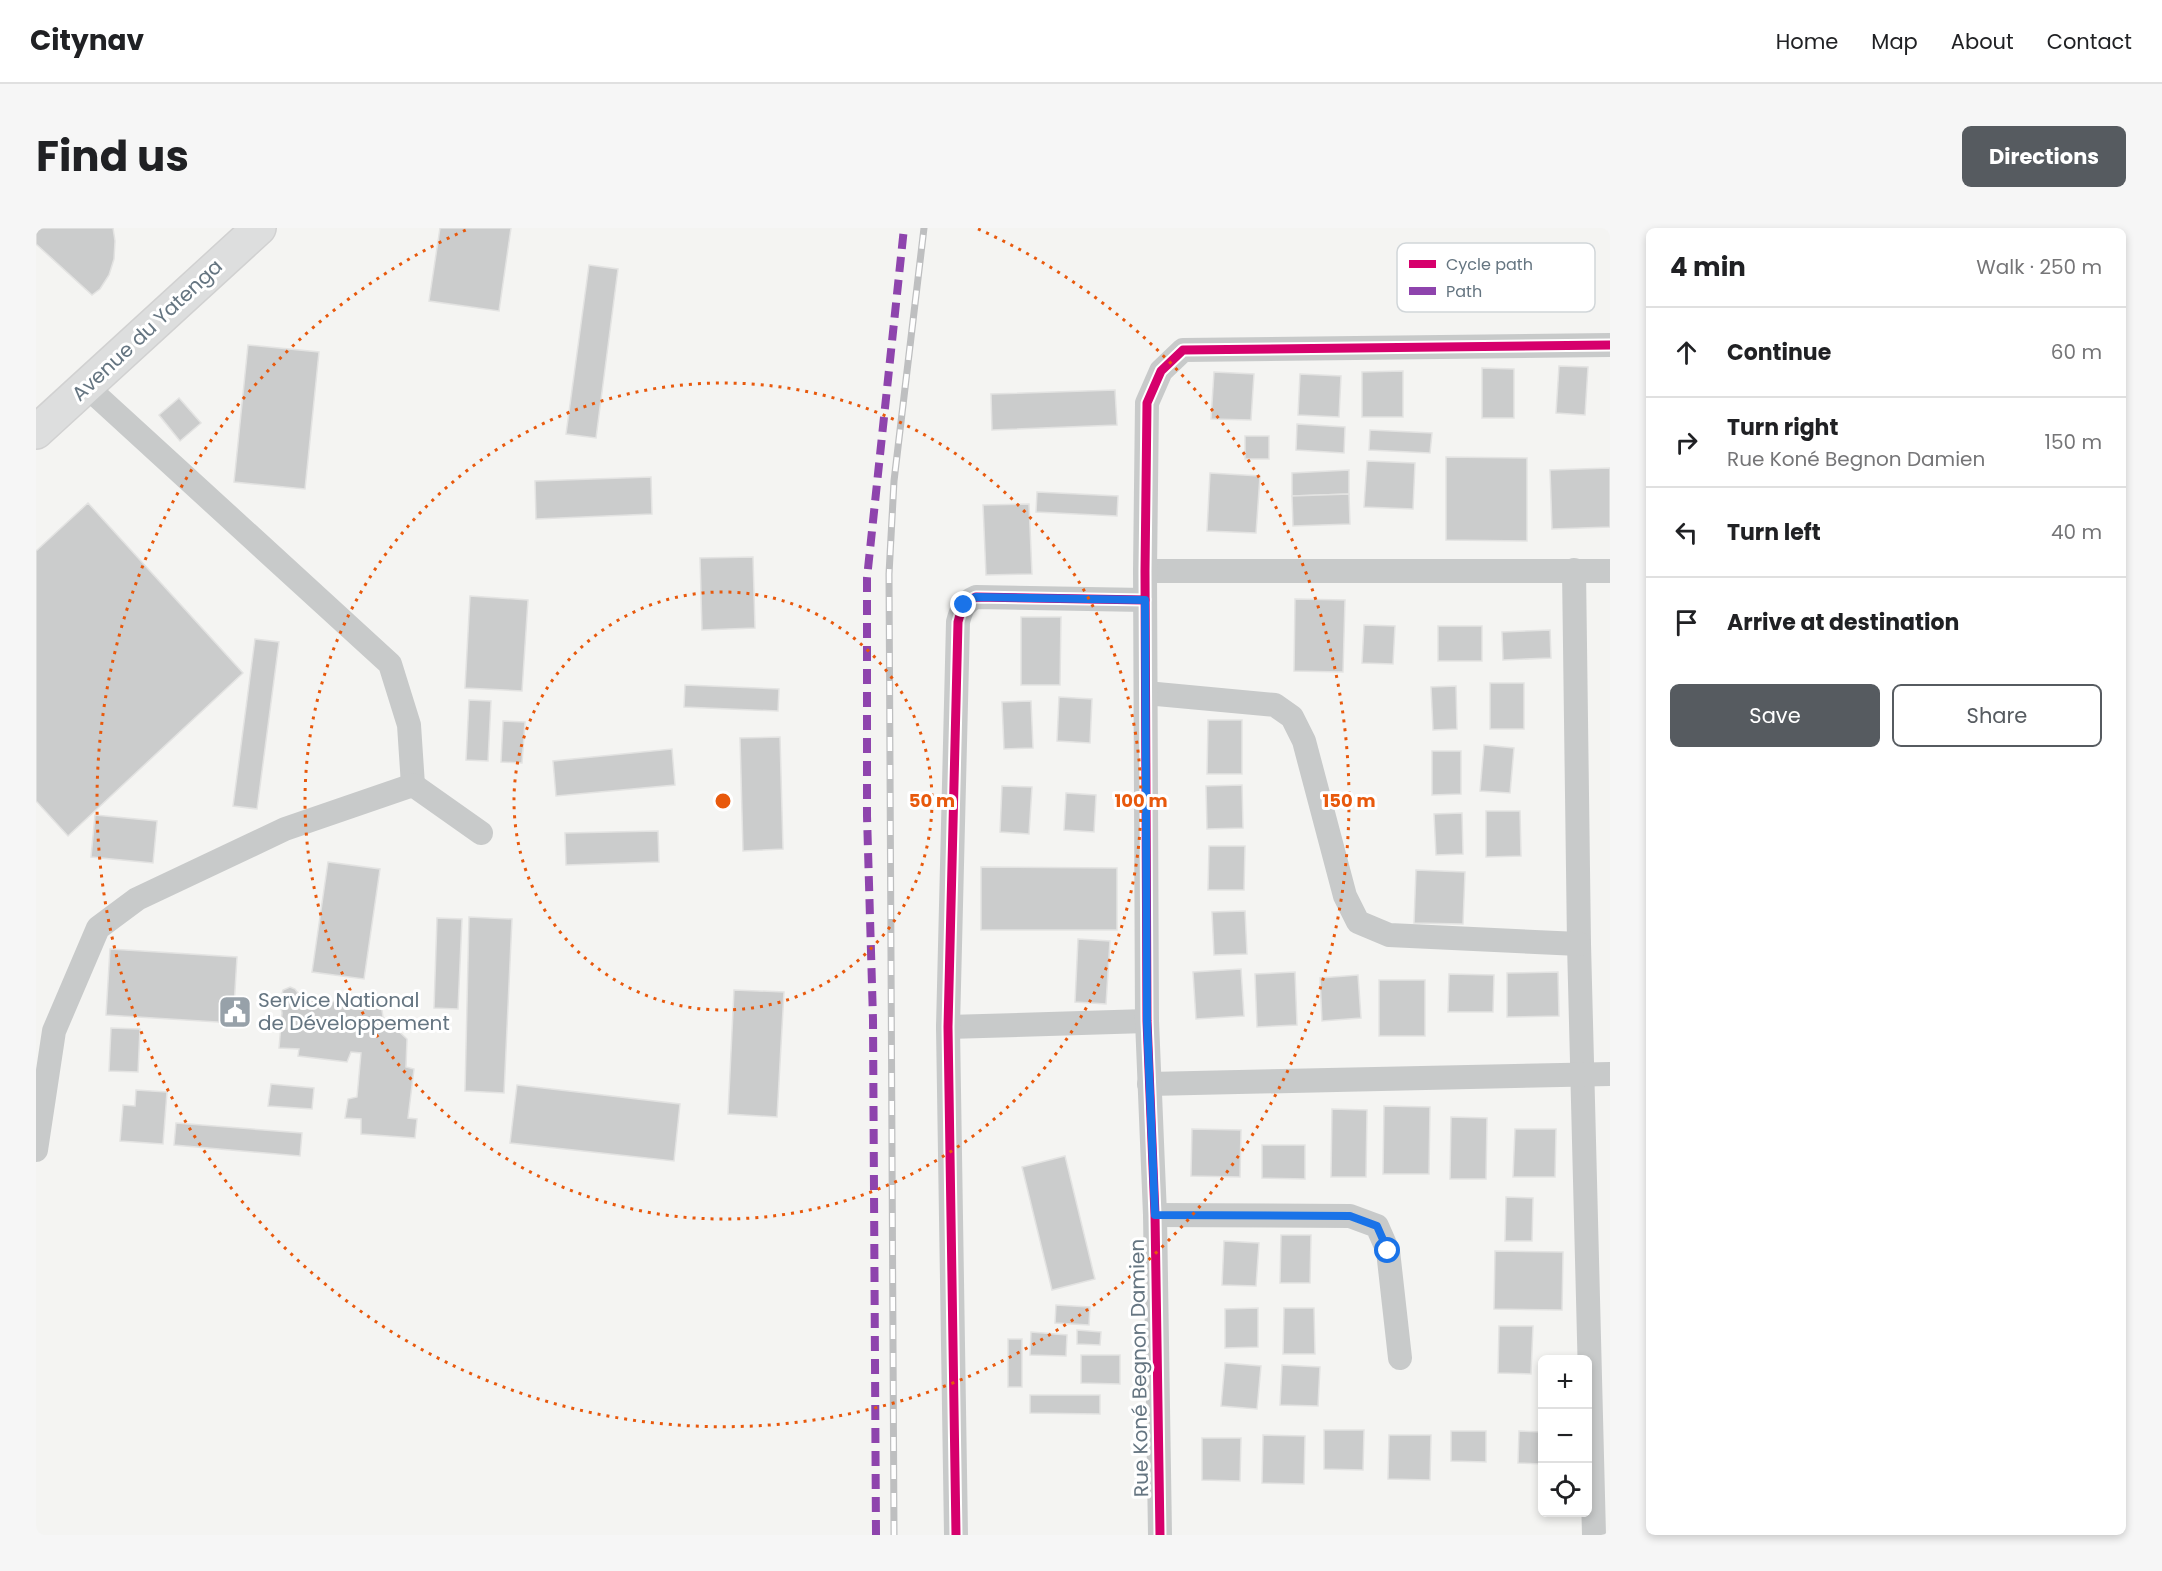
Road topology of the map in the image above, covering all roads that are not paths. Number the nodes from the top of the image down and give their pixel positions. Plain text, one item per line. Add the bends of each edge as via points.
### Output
1 (259, 228) edge
2 (1610, 345) edge
3 (86, 386) junction
4 (36, 432) edge
5 (1574, 570) junction
6 (1145, 571) junction
7 (1610, 571) edge
8 (1145, 600) junction
9 (1146, 693) junction
10 (413, 785) junction
11 (481, 833) dead end
12 (1579, 944) junction
13 (1147, 1021) junction
14 (948, 1027) junction
15 (1610, 1074) edge
16 (1582, 1075) junction
17 (1149, 1084) junction
18 (36, 1150) edge
19 (1155, 1215) junction
20 (1400, 1358) dead end
21 (956, 1535) edge
22 (1160, 1535) edge
23 (1594, 1535) edge

1 - 3 main road, Avenue du Yatenga
2 - 6 street, Rue Koné Begnon Damien via 1183,350 1161,371 1147,403
3 - 4 main road, Avenue du Yatenga
3 - 10 street via 390,664 409,725
5 - 6 street
5 - 7 street
5 - 12 street
6 - 8 street, Rue Koné Begnon Damien
8 - 9 street, Rue Koné Begnon Damien
8 - 14 street via 976,597 961,612
9 - 12 street via 1275,705 1292,717 1304,741 1344,896 1358,922 1389,935
9 - 13 street, Rue Koné Begnon Damien
10 - 11 street
10 - 18 street via 285,829 137,899 98,928 54,1031
12 - 16 street
13 - 14 street
13 - 17 street, Rue Koné Begnon Damien
14 - 21 street
15 - 16 street
16 - 17 street
16 - 23 street
17 - 19 street, Rue Koné Begnon Damien
19 - 20 street via 1350,1216 1377,1226 1388,1251
19 - 22 street, Rue Koné Begnon Damien

